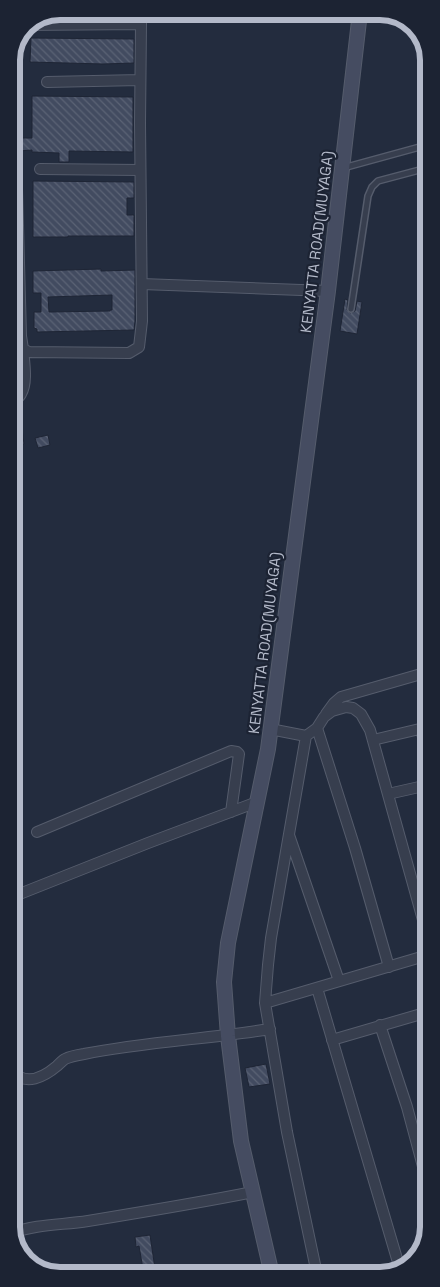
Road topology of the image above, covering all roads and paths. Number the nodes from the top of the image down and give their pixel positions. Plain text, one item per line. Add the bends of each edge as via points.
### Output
1 (141, 20) edge
2 (359, 20) edge
3 (141, 24) junction
4 (42, 25) edge
5 (140, 80) junction
6 (48, 82) dead end
7 (420, 147) edge
8 (342, 168) junction
9 (40, 169) dead end
10 (140, 170) junction
11 (420, 170) edge
12 (142, 284) junction
13 (328, 291) junction
14 (20, 300) edge
15 (351, 309) dead end
16 (23, 348) junction
17 (20, 396) edge
18 (420, 674) edge
19 (324, 717) junction
20 (317, 728) junction
21 (270, 729) junction
22 (420, 729) edge
23 (306, 736) junction
24 (373, 740) junction
25 (420, 787) edge
26 (388, 794) junction
27 (257, 802) junction
28 (231, 812) junction
29 (37, 832) dead end
30 (289, 834) junction
31 (20, 894) edge
32 (420, 909) edge
33 (420, 957) edge
34 (389, 966) junction
35 (339, 980) junction
36 (316, 988) junction
37 (265, 1003) junction
38 (420, 1017) edge
39 (380, 1025) junction
40 (270, 1029) junction
41 (228, 1036) junction
42 (332, 1040) junction
43 (20, 1078) edge
44 (420, 1156) edge
45 (253, 1192) junction
46 (20, 1230) edge
47 (398, 1263) edge
48 (270, 1267) edge
49 (316, 1267) edge

1 - 3 street
2 - 8 main road, KENYATTA ROAD(MUYAGA)
3 - 4 street
3 - 5 street
5 - 6 street
5 - 10 street
7 - 8 lane
8 - 13 main road, KENYATTA ROAD(MUYAGA)
9 - 10 street
10 - 12 street
11 - 15 lane via 378,181 369,191
12 - 13 street
12 - 16 street via 139,347 130,353 29,352
13 - 21 main road, KENYATTA ROAD(MUYAGA)
14 - 16 street
16 - 17 street via 24,387
18 - 19 street via 341,697
19 - 20 street
19 - 24 street via 332,711 353,708 370,730
20 - 23 street
20 - 34 street
21 - 23 street
21 - 27 main road, KENYATTA ROAD(MUYAGA)
22 - 24 street
23 - 30 street
24 - 26 street
25 - 26 street
26 - 32 street
27 - 28 street
27 - 41 main road, KENYATTA ROAD(MUYAGA) via 228,943 224,982
28 - 29 street via 239,754 234,751
28 - 31 street
30 - 35 street
30 - 37 street via 271,938
33 - 34 street
34 - 35 street
35 - 36 street
36 - 37 street
36 - 42 street
37 - 40 street
38 - 39 street
39 - 42 street
39 - 44 street
40 - 41 street
40 - 49 street via 287,1132
41 - 43 street via 134,1045 76,1055 38,1078
41 - 45 main road, KENYATTA ROAD(MUYAGA) via 241,1141
42 - 47 street
45 - 46 street
45 - 48 main road, KENYATTA ROAD(MUYAGA)

